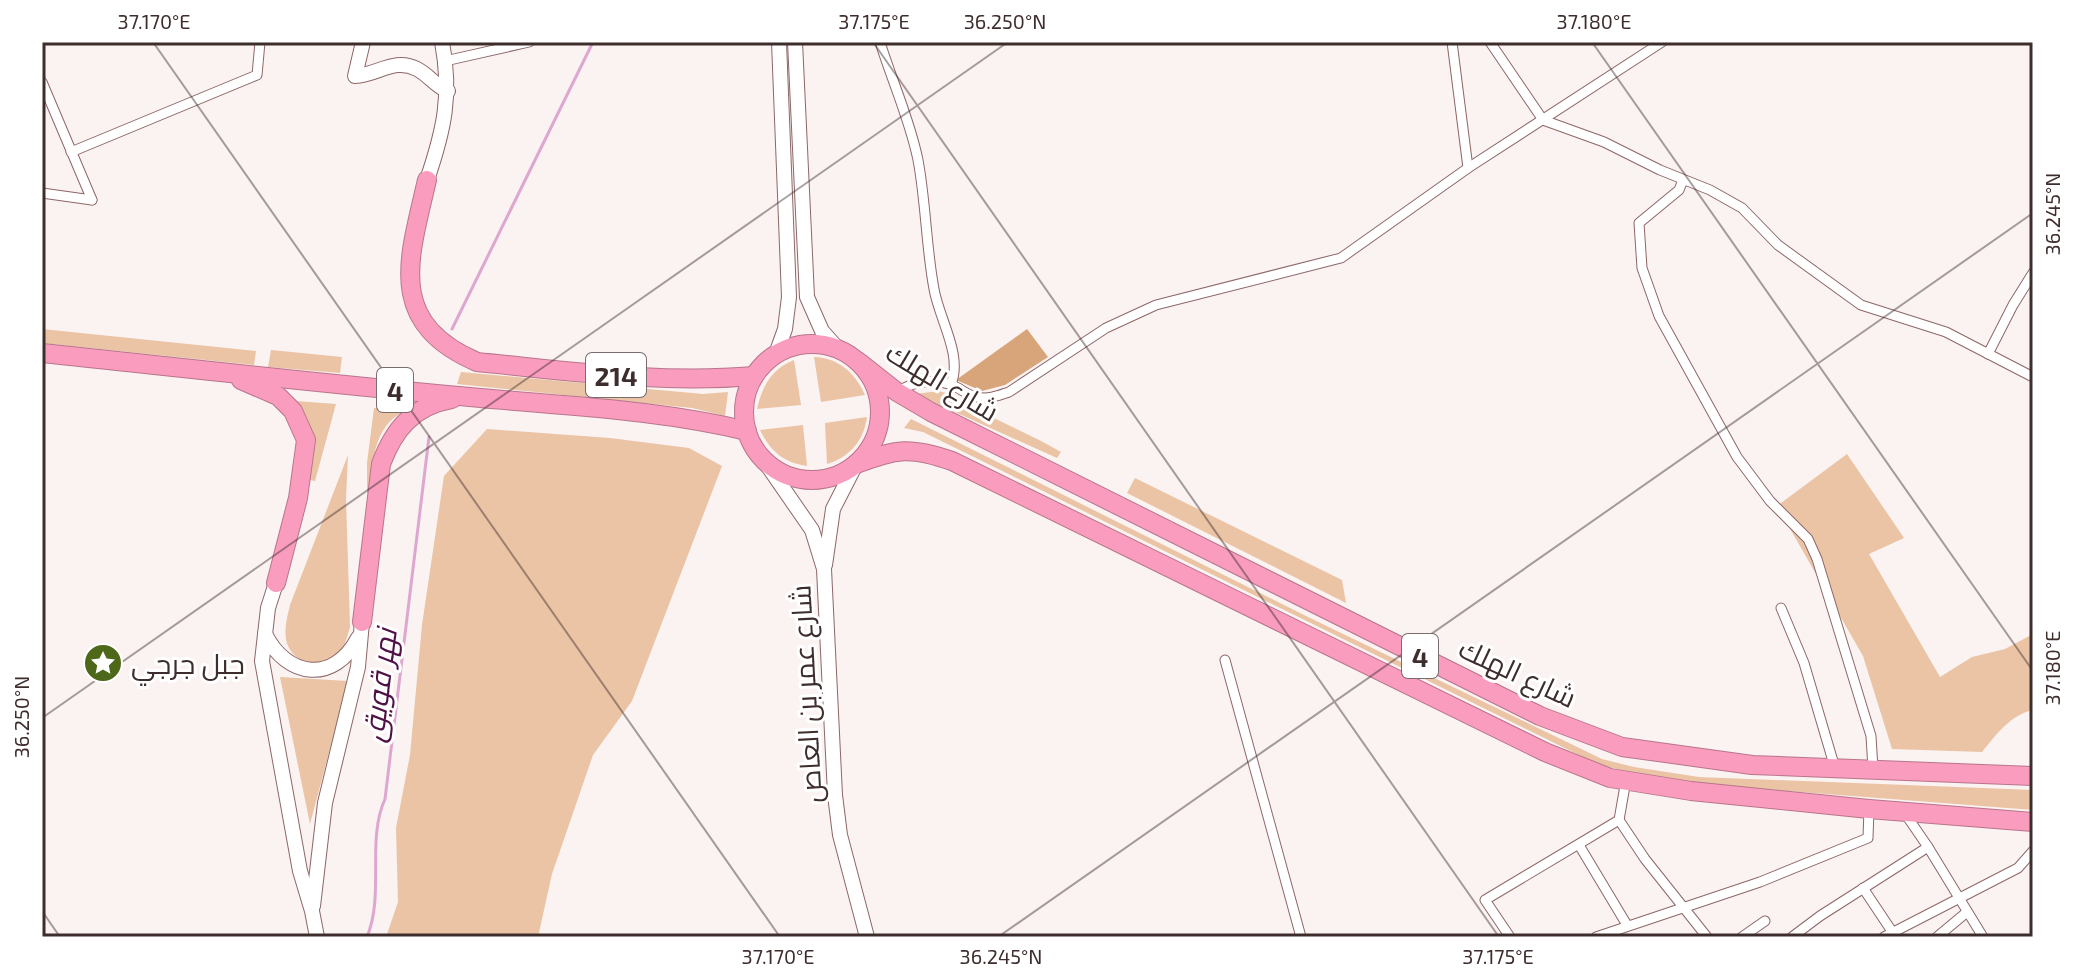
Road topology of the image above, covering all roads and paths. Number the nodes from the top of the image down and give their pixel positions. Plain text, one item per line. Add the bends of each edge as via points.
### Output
1 (260, 42) edge
2 (363, 42) edge
3 (442, 42) edge
4 (529, 42) edge
5 (779, 42) edge
6 (795, 42) edge
7 (880, 42) edge
8 (1452, 42) edge
9 (1490, 42) edge
10 (1662, 42) edge
11 (445, 61) junction
12 (42, 82) edge
13 (448, 91) junction
14 (1543, 120) junction
15 (71, 152) junction
16 (1468, 168) junction
17 (427, 180) joint
18 (1683, 180) junction
19 (42, 193) edge
20 (2033, 273) edge
21 (838, 349) junction
22 (42, 353) edge
23 (776, 354) junction
24 (1988, 354) junction
25 (859, 362) junction
26 (224, 372) junction
27 (754, 376) junction
28 (2033, 377) edge
29 (951, 384) junction
30 (897, 392) junction
31 (472, 397) junction
32 (747, 431) junction
33 (765, 462) junction
34 (856, 464) junction
35 (824, 569) junction
36 (276, 583) joint
37 (1781, 608) dead end
38 (362, 622) junction
39 (264, 634) junction
40 (1225, 660) dead end
41 (1835, 768) junction
42 (1873, 769) junction
43 (2033, 776) edge
44 (1626, 780) junction
45 (1869, 809) junction
46 (1904, 812) junction
47 (1619, 820) junction
48 (2033, 822) edge
49 (1579, 845) junction
50 (1928, 847) junction
51 (2033, 851) edge
52 (1863, 888) junction
53 (1958, 898) junction
54 (1683, 908) junction
55 (312, 911) junction
56 (1967, 912) junction
57 (1765, 921) dead end
58 (1627, 925) junction
59 (1889, 935) edge
60 (317, 937) edge
61 (867, 937) edge
62 (1301, 937) edge
63 (1510, 937) edge
64 (1596, 937) edge
65 (1707, 937) edge
66 (1742, 937) edge
67 (1792, 937) edge
68 (1937, 937) edge
69 (1983, 937) edge

1 - 15 street via 257,75
2 - 13 main road via 355,76 402,64
3 - 11 main road
4 - 11 street
5 - 23 main road via 789,297
6 - 21 main road via 807,297 822,331
7 - 29 street via 918,160 933,285 955,360
8 - 16 street
9 - 14 street
10 - 14 street
11 - 13 main road
12 - 15 street
13 - 17 main road
14 - 16 street
14 - 18 street
15 - 19 street via 92,200
16 - 29 street via 1341,258 1156,305 1106,328 995,397 978,398
17 - 27 highway, 214 via 411,250 410,295 432,334 452,350 477,362 661,380
18 - 24 street via 1742,208 1778,245 1861,305 1946,332
18 - 42 street via 1679,190 1639,223 1645,281 1737,457 1808,539 1871,736
20 - 24 street
21 - 23 highway via 806,344
21 - 25 highway
22 - 26 highway, 4
23 - 27 highway
24 - 28 street
25 - 30 highway, شارع الهلك / 4
25 - 34 highway via 880,402 871,446
26 - 31 highway, 4
26 - 36 highway via 278,396 293,411 306,440 298,498
27 - 32 highway via 746,397
29 - 30 street via 909,384
30 - 41 highway, شارع الهلك / 4 via 1540,716 1622,747 1752,765
31 - 32 highway, 4 via 651,413
31 - 38 highway via 434,404 407,420 388,446 381,464
32 - 33 highway
33 - 34 highway via 800,479 839,474
33 - 35 main road, شارع عمر بن العاص via 812,530
34 - 35 main road via 833,509
34 - 44 highway, 4 via 905,450 952,461 1545,752
35 - 61 main road, شارع عمر بن العاص via 838,822
36 - 39 main road
37 - 41 street via 1804,663
38 - 39 main road via 349,654 318,670 285,662
38 - 55 main road via 358,667 325,803
39 - 55 main road via 266,688
40 - 62 street
41 - 42 highway, شارع الهلك / 4
42 - 43 highway, شارع الهلك / 4
44 - 45 highway, 4
44 - 47 street
45 - 46 highway, 4
45 - 54 street via 1868,838
46 - 48 highway, 4
46 - 50 street
47 - 49 street
47 - 54 street
49 - 58 street
49 - 63 street via 1485,900
50 - 52 street
50 - 53 street
51 - 53 street via 2018,868
52 - 59 street
52 - 67 street
53 - 56 street
53 - 59 street
54 - 58 street
54 - 65 street
55 - 60 main road
56 - 68 street
56 - 69 street
57 - 66 street
58 - 64 street

